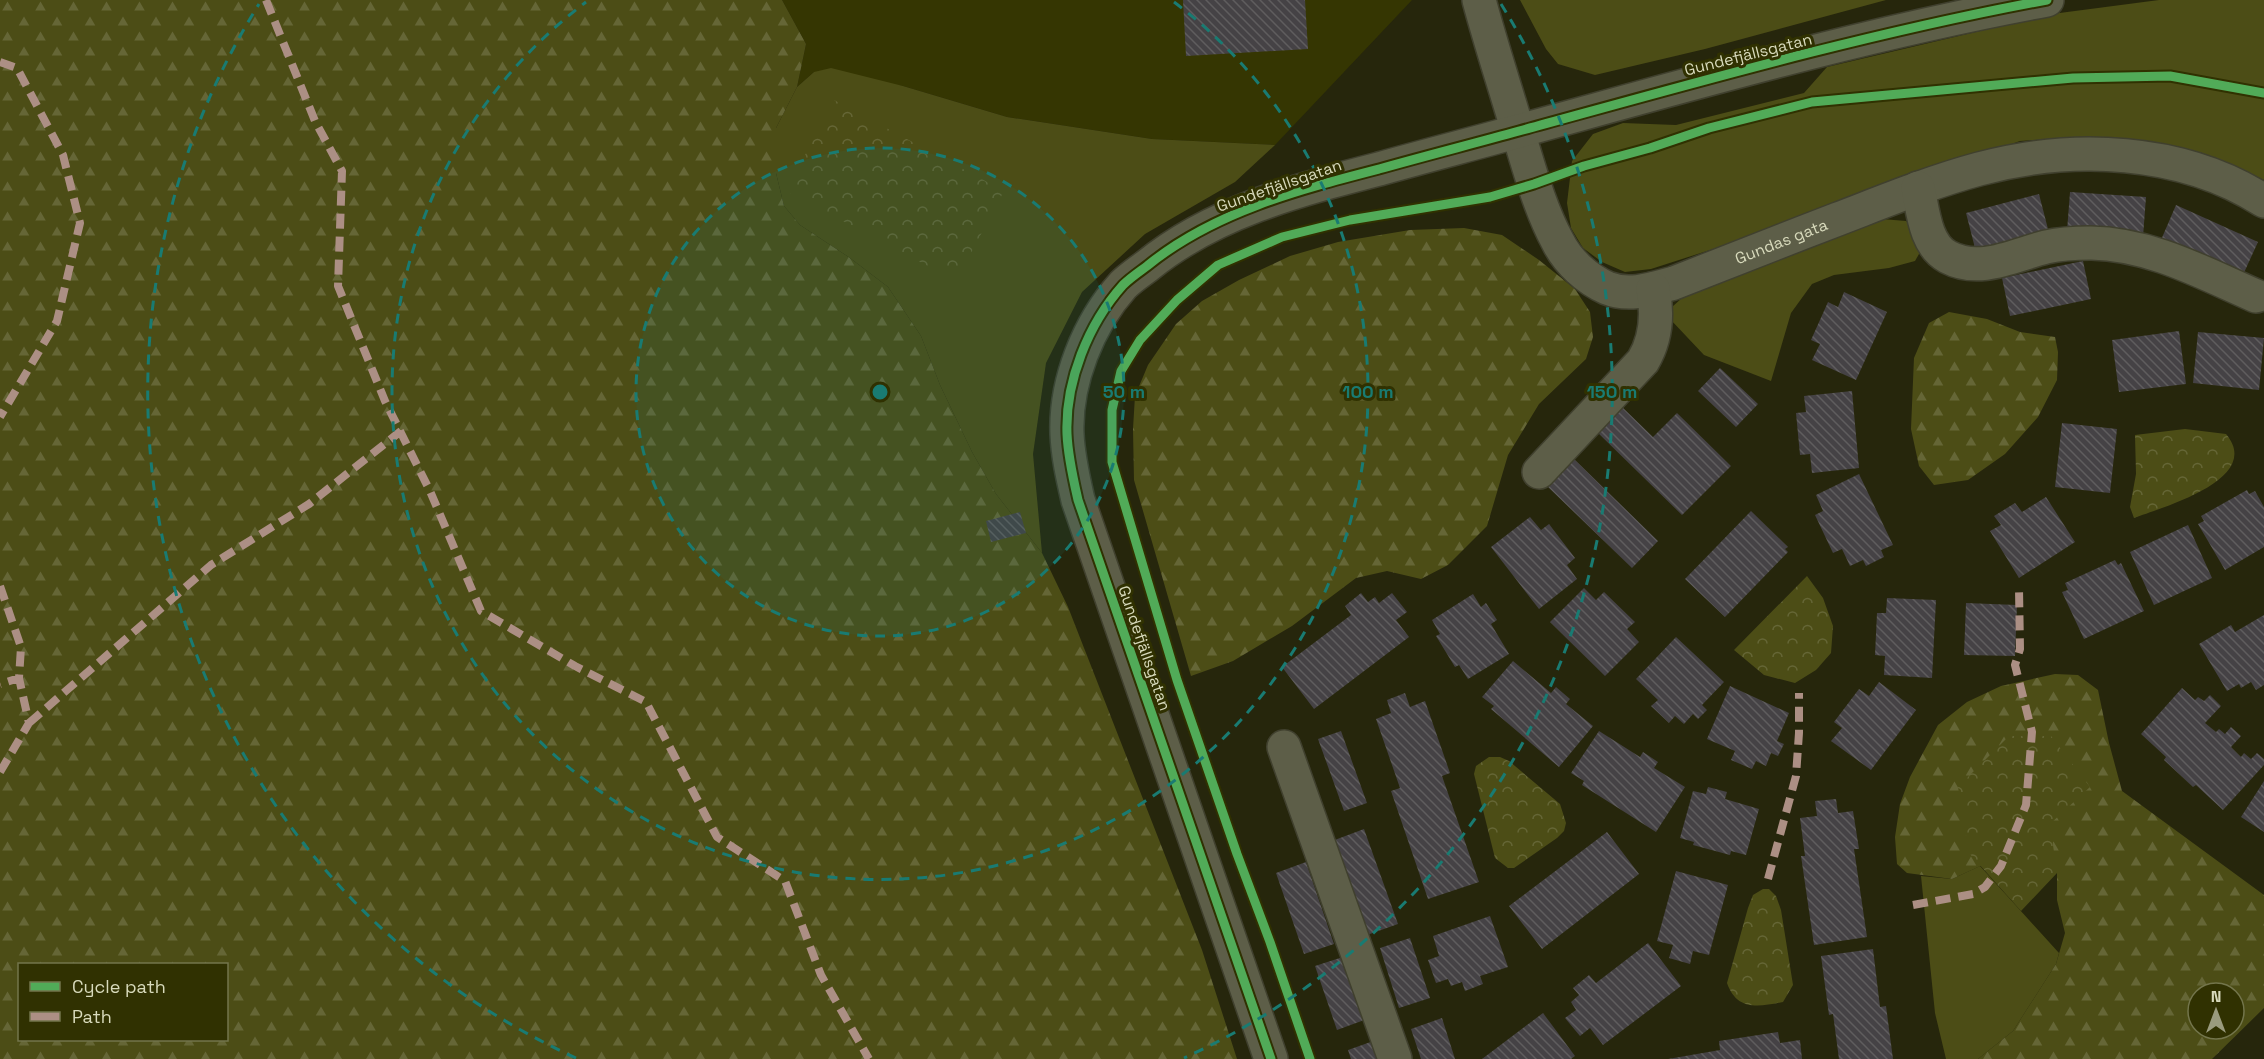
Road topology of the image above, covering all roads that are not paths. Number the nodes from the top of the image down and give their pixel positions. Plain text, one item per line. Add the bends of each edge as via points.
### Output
1 (1479, 0) edge
2 (2047, 0) edge
3 (1518, 131) junction
4 (1918, 188) junction
5 (2264, 201) edge
6 (1653, 289) junction
7 (2256, 296) dead end
8 (1539, 472) dead end
9 (1284, 747) dead end
10 (1271, 1059) edge
11 (1395, 1059) edge

1 - 3 street, Gundas gata
2 - 3 street, Gundefjällsgatan via 1961,16 1756,66
3 - 6 street, Gundas gata via 1558,243 1572,263 1608,288 1624,292
3 - 10 street, Gundefjällsgatan via 1345,178 1209,224 1159,255 1124,284 1100,316 1082,353 1071,390 1067,432 1078,500
4 - 5 street, Gundas gata via 1981,168 2040,157 2098,154 2153,158 2206,172
4 - 6 street, Gundas gata
4 - 7 street via 1927,231 1936,248 1962,263 1979,265 2048,247 2090,243 2136,247
6 - 8 street via 1654,330 1643,361
9 - 11 street

